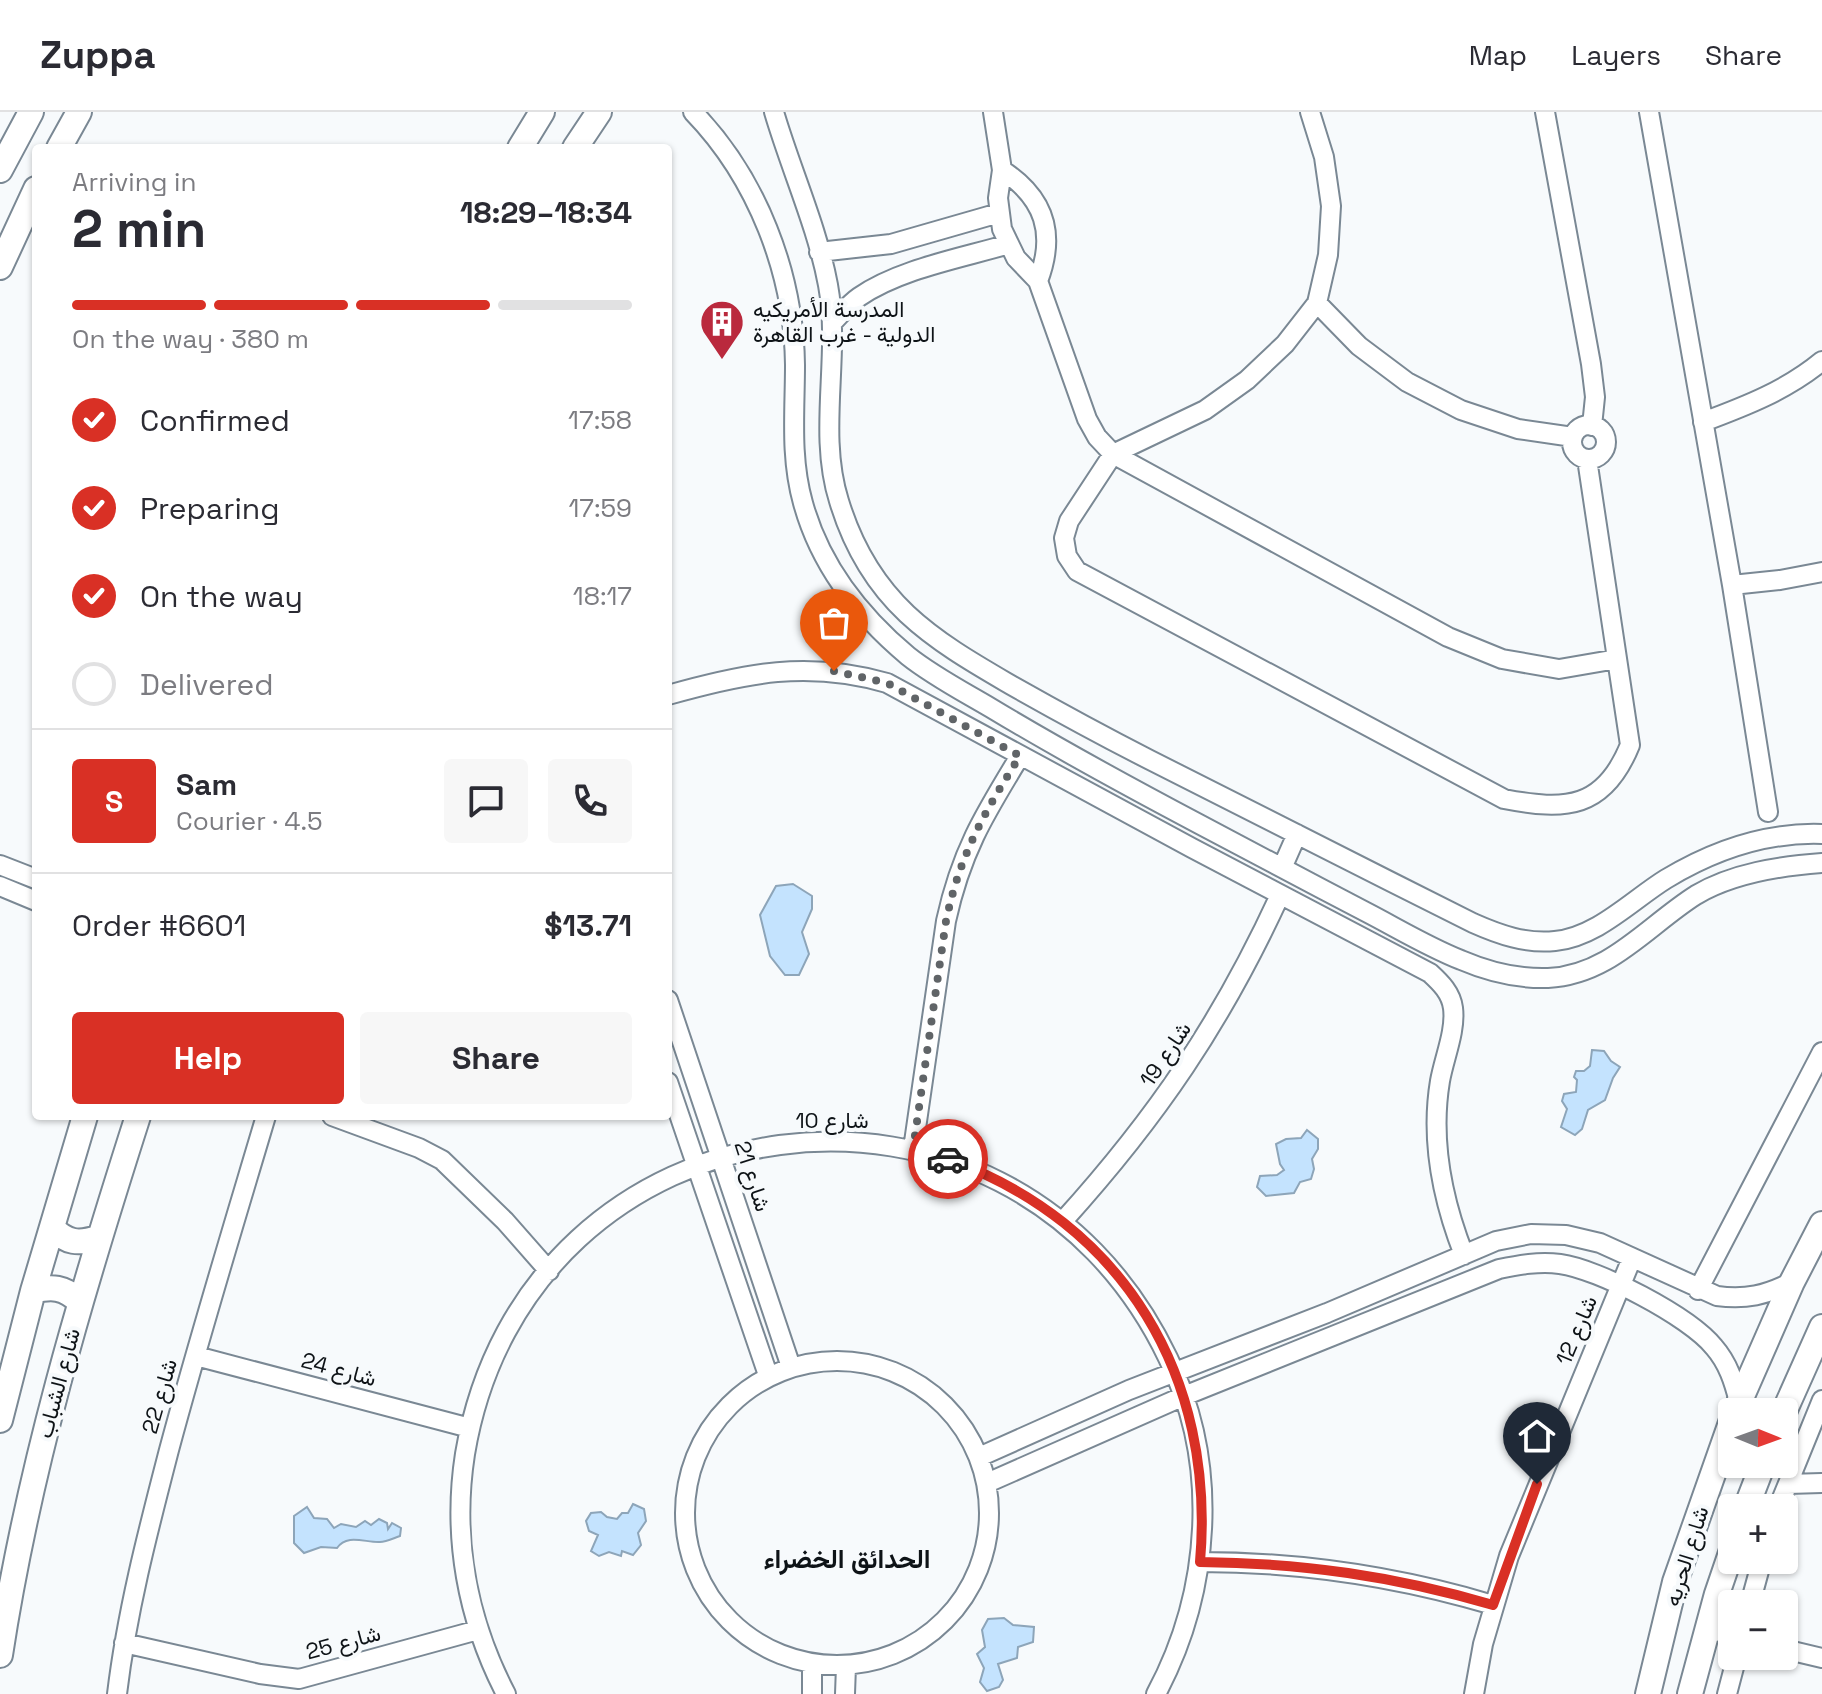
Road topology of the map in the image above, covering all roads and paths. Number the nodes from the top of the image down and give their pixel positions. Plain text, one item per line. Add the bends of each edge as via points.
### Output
1 (31, 112) edge
2 (79, 112) edge
3 (542, 112) edge
4 (599, 112) edge
5 (693, 112) edge
6 (774, 112) edge
7 (993, 112) edge
8 (1310, 112) edge
9 (1545, 112) edge
10 (1649, 112) edge
11 (712, 120) edge
12 (61, 144) edge
13 (522, 144) edge
14 (578, 144) edge
15 (0, 170) edge
16 (1002, 170) junction
17 (32, 198) edge
18 (999, 213) junction
19 (912, 238) junction
20 (1009, 244) junction
21 (819, 252) junction
22 (0, 267) edge
23 (921, 270) junction
24 (1038, 281) junction
25 (1317, 303) junction
26 (832, 323) junction
27 (1822, 361) edge
28 (1703, 422) junction
29 (1592, 426) junction
30 (1573, 437) junction
31 (1113, 454) junction
32 (1587, 459) junction
33 (1822, 572) edge
34 (1732, 585) junction
35 (1617, 659) junction
36 (672, 694) edge
37 (1020, 756) junction
38 (1768, 812) dead end
39 (1297, 834) junction
40 (1822, 834) edge
41 (1822, 863) edge
42 (0, 865) edge
43 (1282, 868) junction
44 (32, 877) edge
45 (0, 886) edge
46 (1280, 895) junction
47 (32, 899) edge
48 (672, 1012) edge
49 (1822, 1052) edge
50 (672, 1094) edge
51 (84, 1120) edge
52 (137, 1120) edge
53 (265, 1120) edge
54 (343, 1120) edge
55 (913, 1149) junction
56 (721, 1157) junction
57 (697, 1166) junction
58 (1063, 1221) junction
59 (1822, 1224) edge
60 (52, 1228) junction
61 (98, 1238) junction
62 (1464, 1255) junction
63 (1632, 1258) junction
64 (549, 1271) junction
65 (1792, 1282) junction
66 (1620, 1286) junction
67 (1698, 1290) junction
68 (33, 1291) junction
69 (79, 1301) junction
70 (1822, 1327) edge
71 (196, 1356) junction
72 (791, 1367) junction
73 (1175, 1371) junction
74 (768, 1375) junction
75 (1184, 1396) junction
76 (1733, 1398) edge
77 (1741, 1398) edge
78 (1790, 1398) edge
79 (1822, 1400) edge
80 (0, 1420) edge
81 (470, 1428) junction
82 (979, 1457) junction
83 (1718, 1459) edge
84 (987, 1483) junction
85 (1822, 1483) edge
86 (1788, 1484) junction
87 (1784, 1494) edge
88 (1200, 1562) junction
89 (1725, 1574) edge
90 (1493, 1605) junction
91 (1708, 1628) junction
92 (478, 1630) junction
93 (1718, 1631) edge
94 (124, 1643) junction
95 (1798, 1652) edge
96 (0, 1655) edge
97 (1822, 1658) edge
98 (812, 1664) junction
99 (846, 1666) junction
100 (1733, 1670) edge
101 (298, 1686) edge
102 (117, 1694) edge
103 (506, 1694) edge
104 (812, 1694) edge
105 (845, 1694) edge
106 (1156, 1694) edge
107 (1474, 1694) edge
108 (1648, 1694) edge
109 (1690, 1694) edge
110 (1727, 1694) edge

1 - 15 street
2 - 12 street
3 - 13 street
4 - 14 street
5 - 11 street
6 - 21 street
7 - 16 street
8 - 25 street via 1331,206 1328,255
9 - 29 street via 1591,364
10 - 28 street
11 - 43 street via 757,207 787,287 795,364 794,454 803,503 839,583 877,629 912,659 1069,755
16 - 18 street
16 - 24 street via 1018,180 1041,210 1047,246
17 - 22 street
18 - 19 street
18 - 20 street
19 - 21 street
19 - 23 street
20 - 23 street
20 - 24 street
21 - 26 street
23 - 26 street via 876,287
24 - 31 street via 1087,419
25 - 30 street via 1359,346 1407,382 1447,403 1518,429
25 - 31 street via 1247,380 1205,410
26 - 39 street via 830,455 837,497 865,562 890,596 930,634 978,666
27 - 28 street via 1764,399
28 - 34 street
29 - 30 street via 1577,430
29 - 32 street via 1600,429 1606,445 1603,453
30 - 32 street via 1578,455
31 - 35 street via 1448,637 1502,659 1559,669
31 - 35 street via 1069,521 1064,538 1077,571 1504,799 1555,805 1581,801 1620,769 1630,745
32 - 35 street
33 - 34 street
34 - 38 street
36 - 37 street via 775,671 834,671 887,683
37 - 46 street
37 - 55 street via 981,818 954,886
39 - 40 street via 1473,923 1526,941 1557,941 1590,930 1666,879 1732,846 1773,836
39 - 43 street
41 - 43 street via 1733,879 1698,894 1602,965 1550,978 1504,974 1460,960
42 - 44 street
45 - 47 street
46 - 58 street, شارع 19 via 1227,1001 1186,1067 1108,1172
46 - 62 street via 1430,973 1450,996 1453,1021 1440,1084 1437,1153 1448,1211
48 - 56 street, شارع 21
49 - 67 street
50 - 57 street
51 - 60 street
52 - 61 street, شارع الشباب
53 - 71 street, شارع 22
54 - 64 street via 442,1160
55 - 56 street, شارع 10 via 816,1140
55 - 58 street, شارع 10 via 1000,1181
56 - 57 street, شارع 10
56 - 72 street, شارع 21
57 - 64 street, شارع 10 via 620,1206
57 - 74 street
58 - 73 street, شارع 10 via 1128,1289
59 - 65 street, شارع الحريه
60 - 61 street via 69,1241
60 - 68 street
61 - 69 street, شارع الشباب
62 - 63 street via 1531,1234 1577,1237
62 - 73 street
63 - 66 street, شارع 12
63 - 67 street
64 - 81 street, شارع 10 via 500,1344
65 - 67 street via 1736,1299
65 - 77 street, شارع الحريه
66 - 75 street via 1562,1264 1499,1269
66 - 76 street via 1700,1332 1726,1364
66 - 90 street, شارع 12 via 1526,1509
68 - 69 street via 57,1287
68 - 80 street
69 - 96 street, شارع الشباب via 32,1480
70 - 78 street
71 - 81 street, شارع 24
71 - 94 street, شارع 22 via 143,1548
72 - 74 street
72 - 82 street via 836,1359 882,1366 923,1386 956,1417
73 - 75 street, شارع 10
73 - 82 street
74 - 98 street via 732,1400 704,1435 688,1476 684,1520 692,1564 711,1600 739,1630 773,1652
75 - 84 street
75 - 88 street, شارع 10 via 1201,1478
79 - 86 street
81 - 92 street, شارع 10 via 461,1478 460,1529
82 - 84 street
83 - 108 street, شارع الحريه via 1675,1582
84 - 99 street via 985,1548 957,1607 908,1648
85 - 86 street
86 - 87 street
88 - 90 street via 1285,1564 1369,1574
88 - 106 street, شارع 10 via 1180,1644
89 - 91 street, شارع الحريه
90 - 107 street, شارع 12
91 - 93 street
91 - 109 street, شارع الحريه
92 - 101 street, شارع 25
92 - 103 street, شارع 10
94 - 101 street, شارع 25
94 - 102 street, شارع 22
95 - 97 street
98 - 99 street
98 - 104 street
99 - 105 street
100 - 110 street

